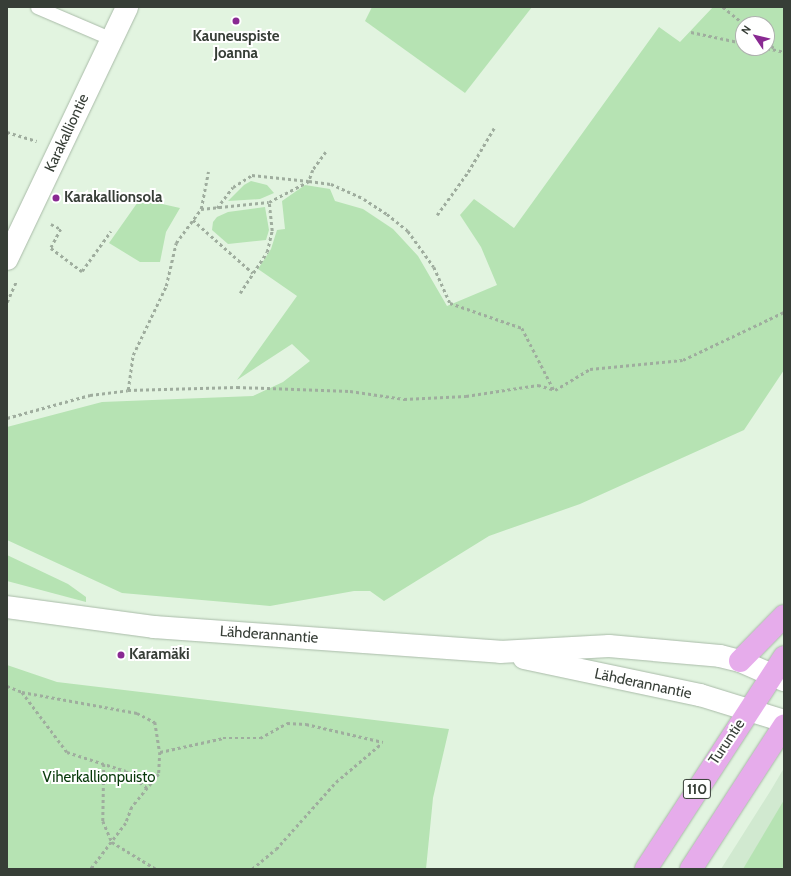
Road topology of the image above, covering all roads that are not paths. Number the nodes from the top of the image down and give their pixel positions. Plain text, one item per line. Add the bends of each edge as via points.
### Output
1 (37, 7) edge
2 (127, 7) edge
3 (112, 39) junction
4 (7, 259) edge
5 (7, 595) edge
6 (7, 607) edge
7 (39, 609) junction
8 (784, 616) edge
9 (500, 652) junction
10 (740, 661) junction
11 (780, 670) edge
12 (748, 710) junction
13 (784, 721) edge
14 (784, 726) edge
15 (646, 869) edge
16 (691, 869) edge

1 - 3 lane
2 - 3 main road, Karakalliontie
3 - 4 main road, Karakalliontie
5 - 7 main road, Lähderannantie
6 - 7 main road, Lähderannantie
7 - 9 main road, Lähderannantie via 154,627
8 - 10 main road
9 - 10 main road, Lähderannantie via 609,646 720,656
9 - 12 main road, Lähderannantie via 700,695
10 - 11 main road, Lähderannantie
11 - 12 main road, Turuntie / 110
12 - 13 main road, Lähderannantie
12 - 15 main road, Turuntie / 110
14 - 16 main road, 110

